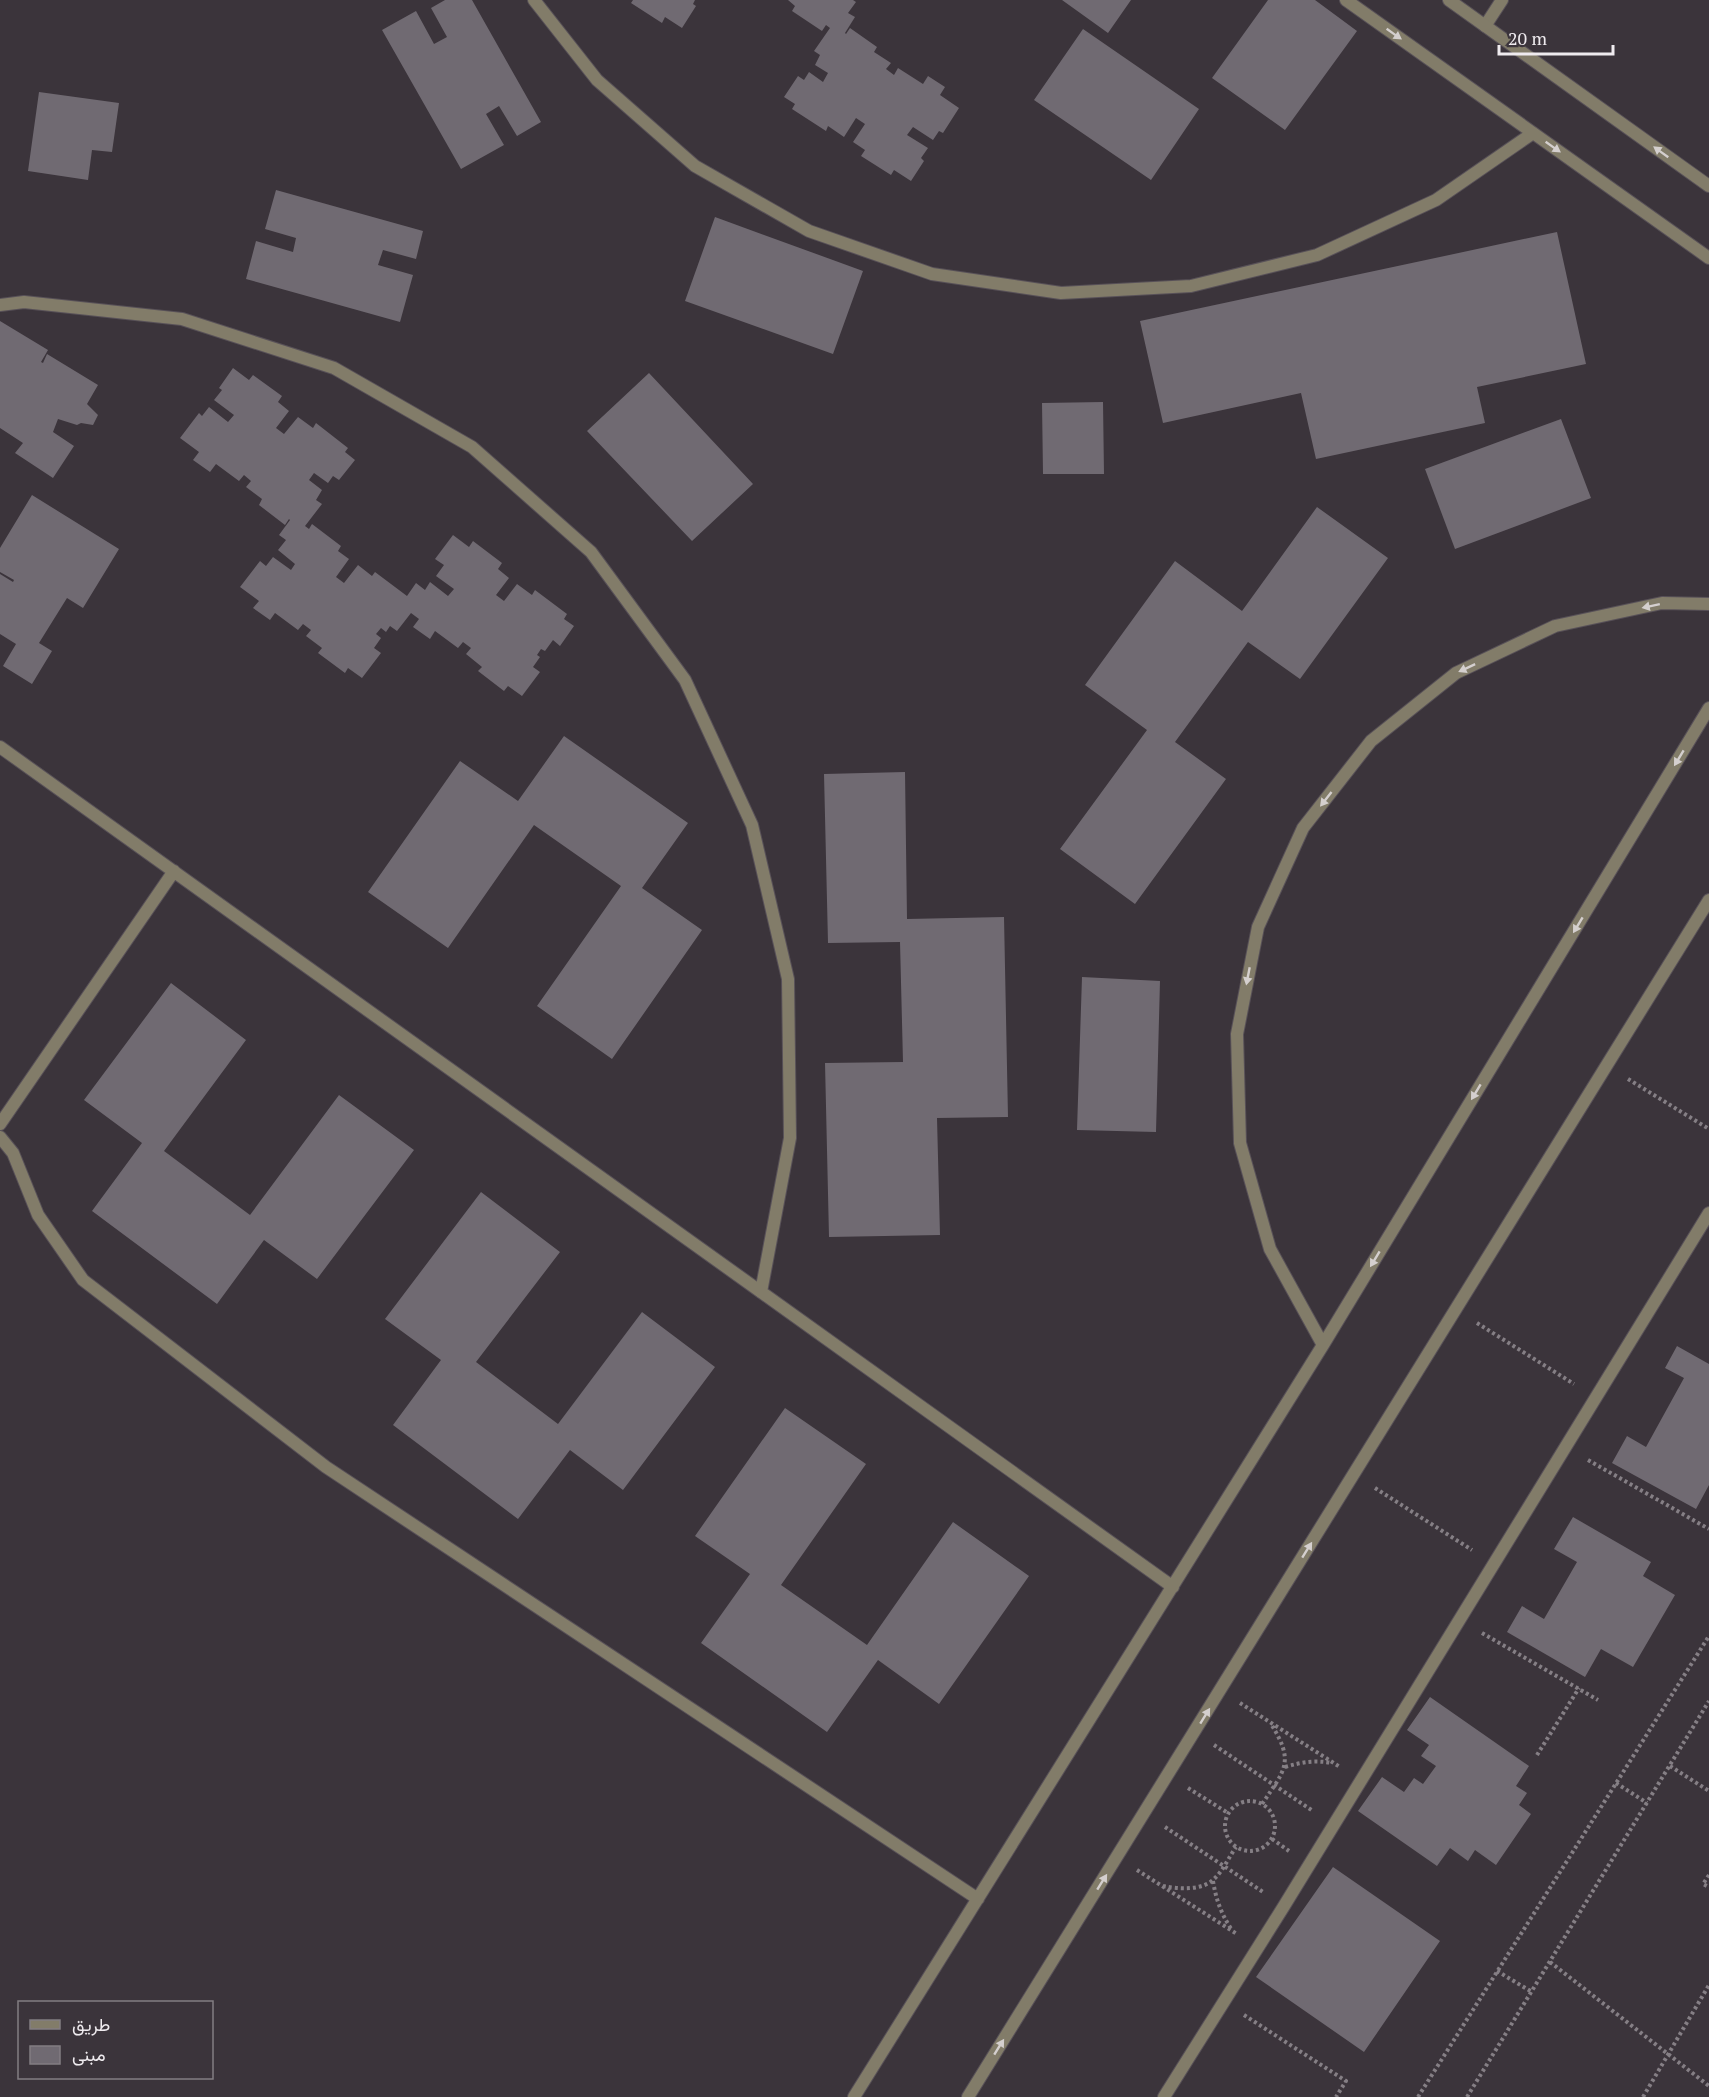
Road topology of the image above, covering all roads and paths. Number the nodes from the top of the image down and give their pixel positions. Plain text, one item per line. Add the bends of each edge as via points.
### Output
1 (534, 0) edge
2 (1346, 0) edge
3 (1449, 0) edge
4 (1502, 0) edge
5 (1485, 26) junction
6 (1533, 133) junction
7 (1709, 186) edge
8 (1709, 258) edge
9 (0, 305) edge
10 (1709, 604) edge
11 (1709, 708) edge
12 (0, 747) edge
13 (174, 871) junction
14 (1709, 900) edge
15 (1607, 1066) junction
16 (0, 1124) edge
17 (1709, 1129) edge
18 (0, 1137) edge
19 (1709, 1212) edge
20 (761, 1292) junction
21 (1456, 1310) junction
22 (1323, 1345) junction
23 (1596, 1397) junction
24 (1565, 1446) junction
25 (1353, 1475) junction
26 (1709, 1529) edge
27 (1493, 1563) junction
28 (1173, 1587) junction
29 (1476, 1629) dead end
30 (1709, 1636) edge
31 (1579, 1688) junction
32 (1221, 1691) junction
33 (1598, 1700) dead end
34 (1709, 1701) edge
35 (1271, 1723) junction
36 (1195, 1732) junction
37 (1537, 1755) dead end
38 (1335, 1764) junction
39 (1670, 1766) junction
40 (1285, 1767) junction
41 (1168, 1775) junction
42 (1361, 1780) junction
43 (1617, 1783) junction
44 (1274, 1785) junction
45 (1709, 1791) edge
46 (1647, 1803) junction
47 (1262, 1804) junction
48 (1228, 1813) junction
49 (1145, 1814) junction
50 (1334, 1824) junction
51 (1236, 1847) junction
52 (1118, 1857) junction
53 (1223, 1866) junction
54 (1709, 1875) edge
55 (1213, 1881) junction
56 (1160, 1885) junction
57 (1709, 1887) edge
58 (978, 1899) junction
59 (1284, 1906) junction
60 (1233, 1932) junction
61 (1258, 1947) junction
62 (1550, 1962) junction
63 (1497, 1971) junction
64 (1709, 1985) edge
65 (1532, 1992) junction
66 (1224, 2000) junction
67 (1668, 2054) junction
68 (1709, 2086) edge
69 (854, 2097) edge
70 (968, 2097) edge
71 (1164, 2097) edge
72 (1336, 2097) edge
73 (1418, 2097) edge
74 (1467, 2097) edge
75 (1643, 2097) edge

1 - 6 street via 597,80 695,166 808,231 932,274 1061,293 1191,286 1317,255 1436,200
2 -> 6 street
3 - 5 street
4 - 5 street
7 -> 5 street
6 -> 8 street
9 - 20 street via 24,302 182,319 334,368 472,447 591,552 685,680 752,825 788,979 790,1138
10 -> 22 street via 1662,603 1555,626 1456,673 1371,741 1303,828 1258,927 1237,1034 1240,1143 1270,1249
11 -> 22 street
12 - 13 street
13 - 16 street
13 - 20 street
14 - 15 street
15 - 17 path
15 - 21 street
18 - 58 street via 13,1153 38,1215 83,1280 326,1467
19 - 23 street
20 - 28 street
21 - 23 path
21 - 25 street
22 - 28 street
23 - 24 street
24 - 26 path
24 - 27 street
25 - 27 path
32 -> 25 street
27 - 42 street
28 - 58 street
29 - 31 path
30 - 43 path
31 - 33 path
31 - 37 path
32 - 35 path
36 -> 32 street
34 - 39 path
35 - 38 path
35 - 40 path via 1284,1752
36 - 41 street
36 - 44 path
38 - 40 path via 1318,1761
38 - 42 path
39 - 45 path
39 - 46 path
40 - 44 path
41 - 48 path
41 - 49 street
42 - 50 street
43 - 46 path
43 - 63 path
44 - 47 path
44 - 50 path
46 - 62 path
47 - 48 path via 1243,1802
47 - 51 path via 1275,1819 1272,1839 1256,1851
48 - 51 path via 1225,1832
49 - 52 street
49 - 53 path
50 - 59 street
51 - 53 path
52 - 56 path
70 -> 52 street
53 - 55 path
53 - 59 path
54 - 57 path via 1703,1884
55 - 56 path via 1196,1887
55 - 60 path via 1219,1907
56 - 60 path
58 - 69 street
59 - 61 street
60 - 61 path
61 - 66 street
62 - 65 path
62 - 67 path
63 - 65 path
63 - 73 path
64 - 67 path
65 - 74 path
66 - 71 street
66 - 72 path via 1346,2081
67 - 68 path
67 - 75 path

